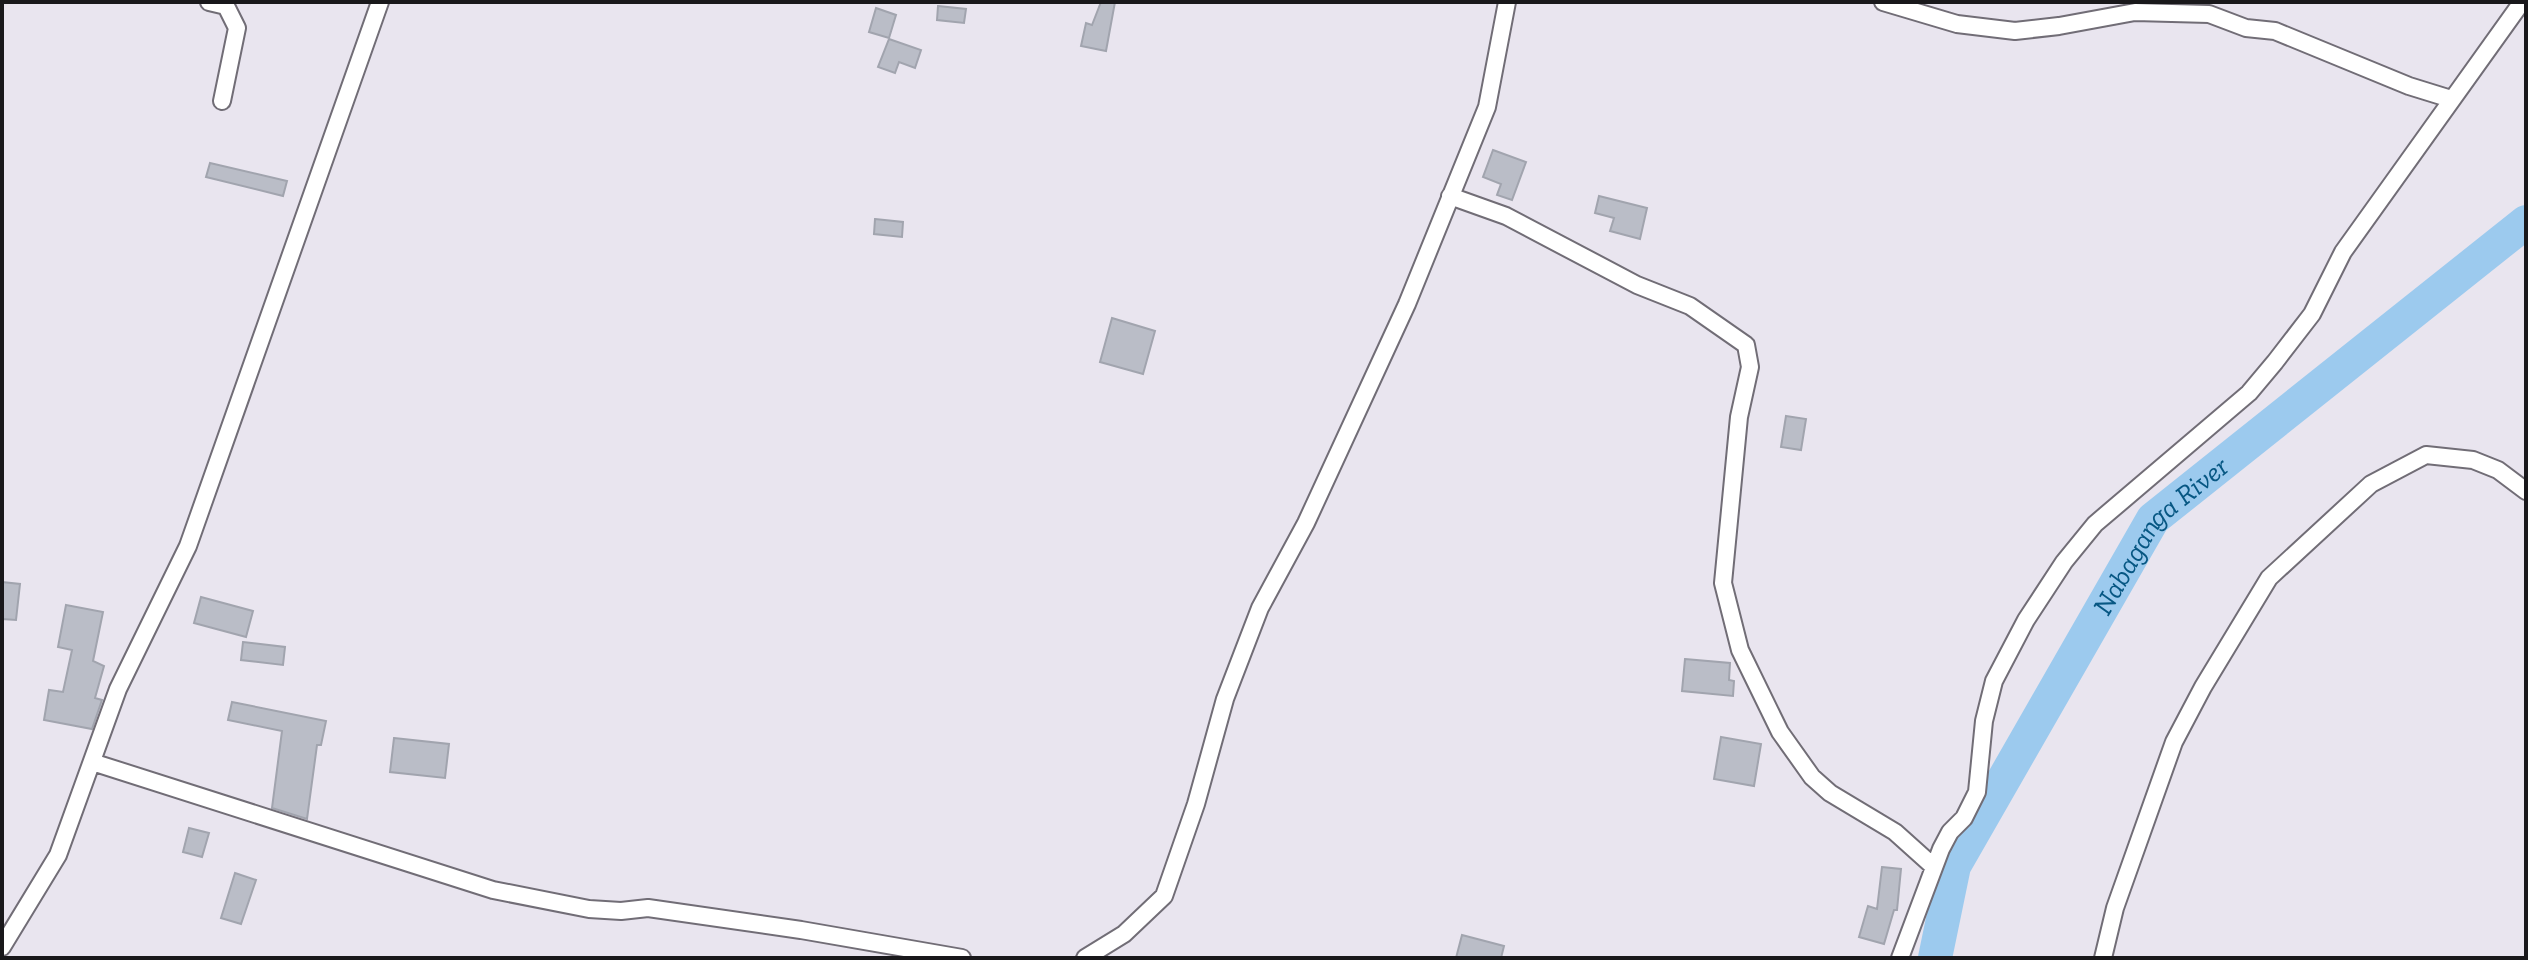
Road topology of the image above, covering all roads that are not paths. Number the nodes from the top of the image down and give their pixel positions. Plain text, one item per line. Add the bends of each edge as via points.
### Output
1 (209, 2) edge
2 (380, 2) edge
3 (1507, 2) edge
4 (1883, 2) edge
5 (2522, 2) edge
6 (2451, 99) junction
7 (222, 101) dead end
8 (1450, 196) junction
9 (2526, 491) edge
10 (92, 762) junction
11 (1934, 867) junction
12 (2, 947) edge
13 (962, 958) edge
14 (1085, 958) edge
15 (1900, 958) edge
16 (2103, 958) edge

1 - 7 street via 226,6 237,28
2 - 10 street via 188,546 118,689
3 - 8 street via 1487,107
4 - 6 street via 1957,24 2015,31 2135,12 2209,14 2246,28 2275,31
5 - 6 street
6 - 11 street via 2343,252 2312,314 2258,382 2095,524 2064,562 1994,681 1977,792
8 - 11 street via 1506,216 1637,285 1690,306 1746,345 1750,367 1739,417 1723,583 1740,650 1780,732 1812,777 1895,832
8 - 14 street via 1407,304 1306,523 1260,608 1225,699 1164,896 1124,934
9 - 16 street via 2473,460 2426,455 2371,484 2269,578 2174,742
10 - 12 street via 58,855
10 - 13 street via 536,901 621,911 648,908
11 - 15 street

